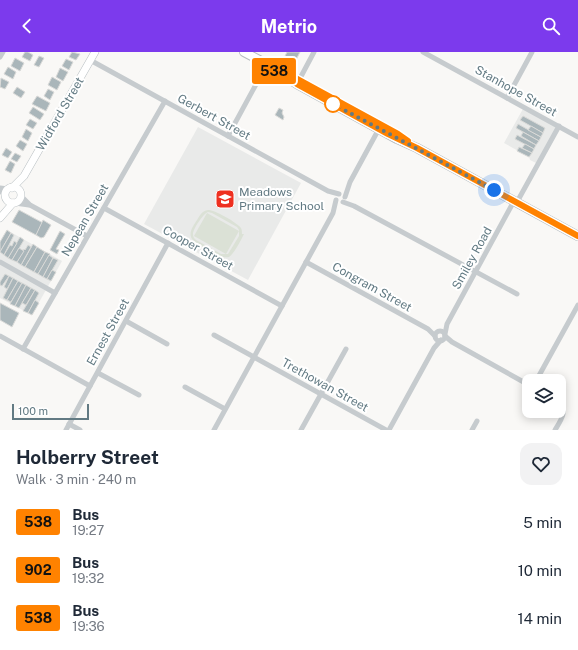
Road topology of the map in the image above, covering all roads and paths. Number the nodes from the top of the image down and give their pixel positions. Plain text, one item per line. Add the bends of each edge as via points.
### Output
1 (3, 52) edge
2 (95, 52) edge
3 (244, 52) edge
4 (314, 52) edge
5 (423, 52) edge
6 (532, 52) edge
7 (0, 57) edge
8 (90, 60) junction
9 (260, 61) junction
10 (272, 69) junction
11 (260, 77) junction
12 (298, 82) junction
13 (507, 98) junction
14 (165, 101) junction
15 (559, 126) junction
16 (380, 127) junction
17 (228, 136) junction
18 (578, 137) edge
19 (24, 176) junction
20 (350, 182) junction
21 (11, 188) junction
22 (0, 189) edge
23 (21, 194) junction
24 (338, 196) junction
25 (6, 197) junction
26 (344, 200) junction
27 (515, 202) junction
28 (14, 203) junction
29 (30, 205) junction
30 (104, 208) junction
31 (333, 213) junction
32 (1, 217) edge
33 (87, 236) junction
34 (578, 236) edge
35 (168, 243) junction
36 (0, 262) edge
37 (306, 262) junction
38 (476, 272) junction
39 (55, 293) junction
40 (517, 294) dead end
41 (578, 305) edge
42 (282, 306) junction
43 (126, 321) junction
44 (447, 324) junction
45 (437, 334) junction
46 (214, 335) dead end
47 (0, 336) edge
48 (443, 338) junction
49 (168, 344) dead end
50 (434, 348) junction
51 (23, 349) junction
52 (346, 349) dead end
53 (254, 357) junction
54 (98, 373) junction
55 (540, 374) edge
56 (522, 381) edge
57 (90, 386) junction
58 (185, 387) dead end
59 (321, 394) junction
60 (140, 395) dead end
61 (225, 409) junction
62 (562, 418) edge
63 (477, 421) dead end
64 (69, 424) junction
65 (66, 430) edge
66 (80, 430) edge
67 (214, 430) edge
68 (301, 430) edge
69 (387, 430) edge
70 (472, 430) edge
71 (555, 430) edge

1 - 7 street
2 - 8 street, Widford Street
3 - 9 main road
4 - 12 street
5 - 13 street, Stanhope Street
6 - 13 street
8 - 14 street, Gerbert Street
8 - 19 street, Widford Street
9 - 10 main road
9 - 11 street
9 - 12 main road
10 - 11 street
10 - 12 main road
11 - 17 street
12 - 16 main road
13 - 15 street, Stanhope Street
14 - 17 street, Gerbert Street
14 - 30 street, Nepean Street
15 - 18 street, Stanhope Street
15 - 27 street, Smiley Road
16 - 20 street
16 - 27 main road
17 - 24 street, Gerbert Street
19 - 21 street, Widford Street
19 - 23 street, Widford Street
20 - 24 street
20 - 26 street
21 - 22 street
21 - 23 street via 17,189
21 - 25 street via 6,192
22 - 25 street
23 - 28 street via 19,200
23 - 29 street
24 - 26 street via 344,194
24 - 26 street via 338,202
24 - 31 street
25 - 28 street via 9,202
25 - 32 street
26 - 31 street
26 - 38 street
27 - 34 main road
27 - 38 street, Smiley Road
28 - 29 street
28 - 32 street
29 - 33 street
30 - 33 street, Nepean Street
30 - 35 street, Cooper Street
31 - 37 street
33 - 39 street, Nepean Street
35 - 42 street, Cooper Street
35 - 43 street, Ernest Street
36 - 39 street
37 - 42 street
37 - 45 street, Congram Street
38 - 40 street
38 - 44 street, Smiley Road
39 - 51 street, Nepean Street
41 - 55 street
42 - 53 street
43 - 49 street
43 - 54 street, Ernest Street
44 - 45 street, Smiley Road
44 - 48 street, Smiley Road
45 - 48 street via 437,340
45 - 48 street via 442,331
45 - 50 street, Smiley Road
46 - 53 street, Trethowan Street
47 - 51 street
48 - 50 street, Smiley Road
48 - 56 street
50 - 69 street, Smiley Road
51 - 57 street
52 - 59 street
53 - 59 street, Trethowan Street
53 - 61 street
54 - 57 street, Ernest Street
54 - 60 street
57 - 64 street, Ernest Street
58 - 61 street
59 - 68 street
59 - 69 street, Trethowan Street
61 - 67 street
62 - 71 street
63 - 70 street
64 - 65 street, Ernest Street
64 - 66 street

